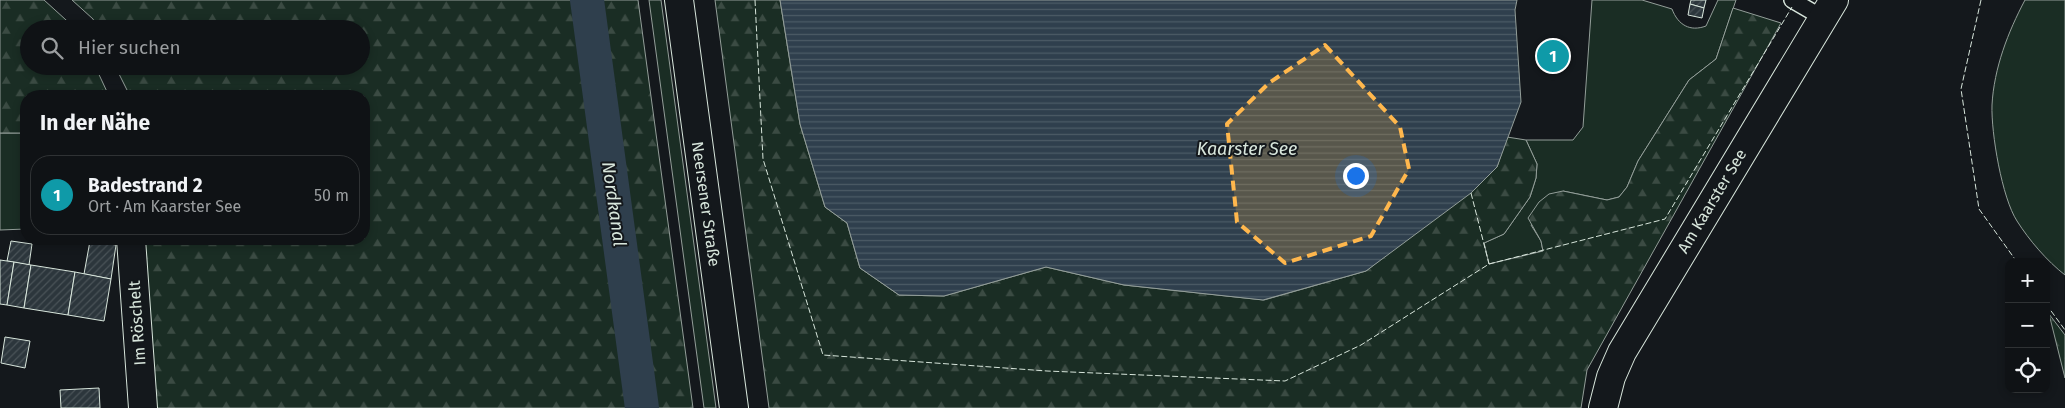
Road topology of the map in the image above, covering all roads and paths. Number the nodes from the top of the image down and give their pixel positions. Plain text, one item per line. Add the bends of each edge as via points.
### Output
1 (679, 0) edge
2 (1792, 0) edge
3 (1829, 9) edge
4 (131, 245) edge
5 (143, 408) edge
6 (734, 408) edge
7 (1603, 408) edge

1 - 6 street, Neersener Straße
2 - 3 lane
3 - 7 street, Am Kaarster See via 1622,352
4 - 5 street, Im Röschelt

